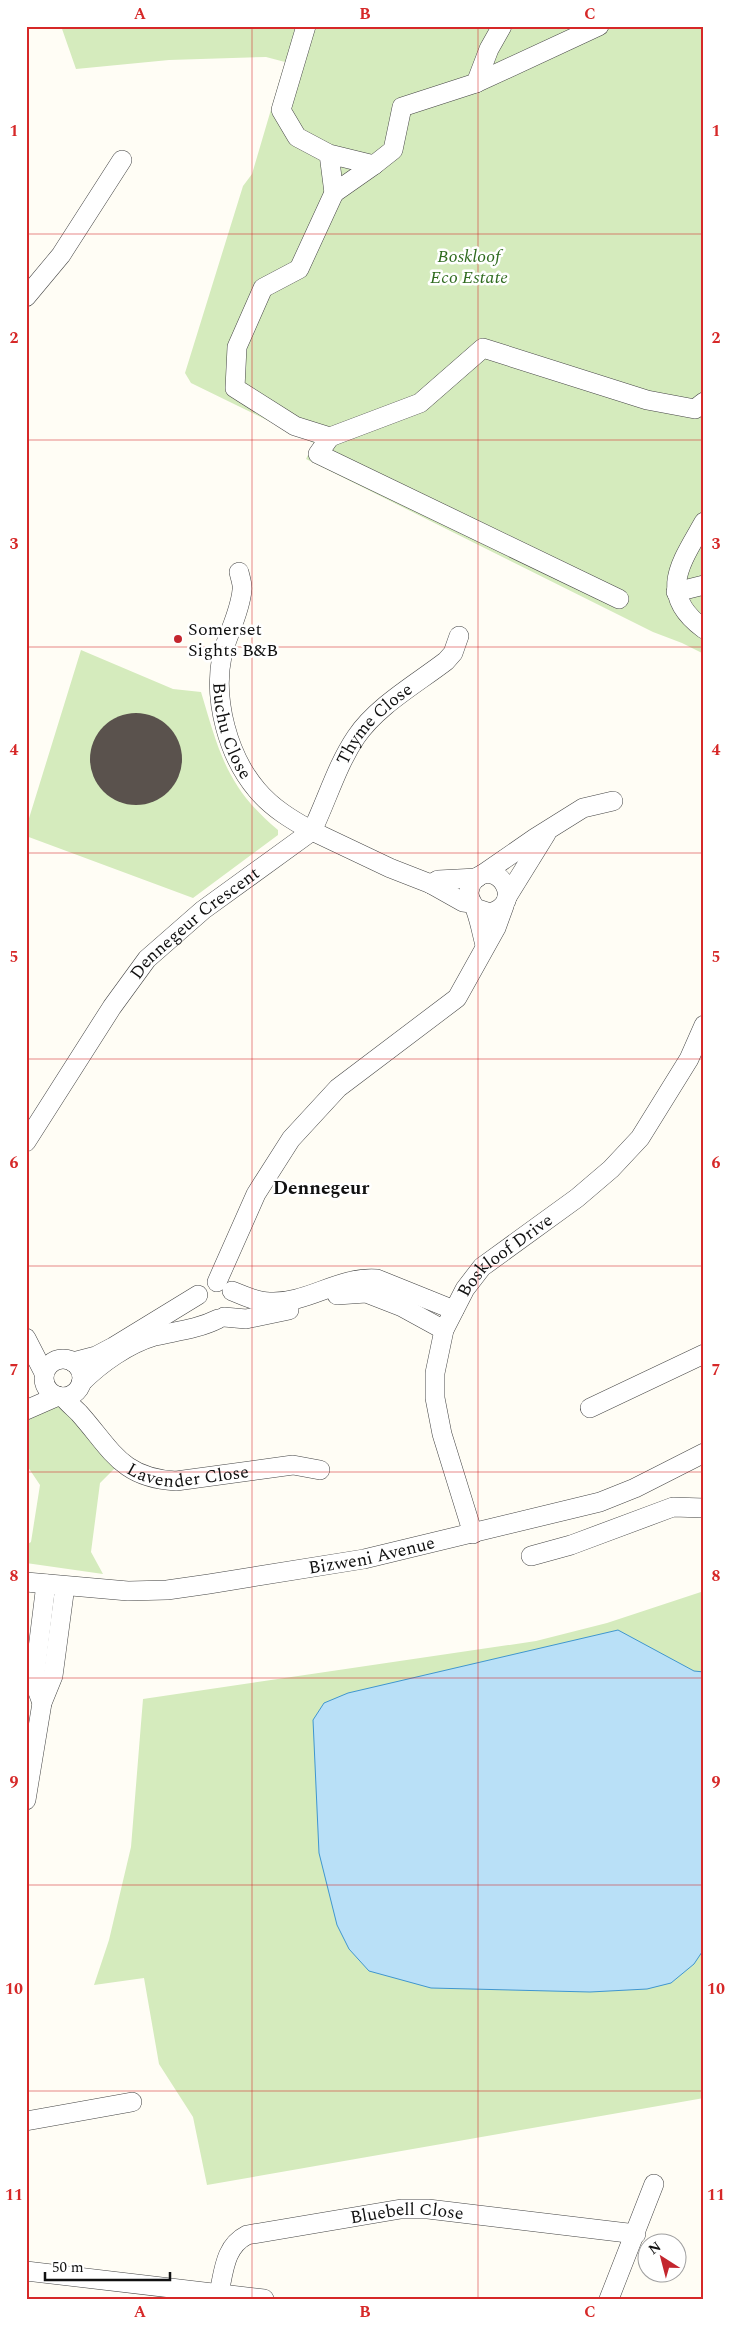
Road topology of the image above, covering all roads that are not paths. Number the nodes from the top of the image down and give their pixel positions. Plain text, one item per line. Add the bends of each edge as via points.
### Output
1 (306, 26) edge
2 (502, 26) edge
3 (599, 26) edge
4 (476, 83) junction
5 (329, 154) junction
6 (122, 160) dead end
7 (374, 165) junction
8 (334, 193) junction
9 (26, 297) edge
10 (704, 402) edge
11 (330, 437) junction
12 (704, 522) edge
13 (239, 572) dead end
14 (704, 585) edge
15 (676, 592) junction
16 (619, 599) dead end
17 (704, 629) edge
18 (459, 636) dead end
19 (613, 801) dead end
20 (548, 830) junction
21 (312, 831) junction
22 (480, 876) junction
23 (431, 884) junction
24 (505, 902) junction
25 (473, 906) junction
26 (485, 945) junction
27 (704, 1026) edge
28 (696, 1062) edge
29 (26, 1142) edge
30 (225, 1286) junction
31 (367, 1286) junction
32 (198, 1295) junction
33 (406, 1300) junction
34 (454, 1310) junction
35 (221, 1318) junction
36 (444, 1330) junction
37 (28, 1340) edge
38 (704, 1354) edge
39 (67, 1360) junction
40 (62, 1387) junction
41 (590, 1408) dead end
42 (28, 1409) edge
43 (704, 1454) edge
44 (320, 1470) dead end
45 (704, 1508) edge
46 (473, 1534) junction
47 (531, 1556) dead end
48 (26, 1582) edge
49 (46, 1584) junction
50 (65, 1586) junction
51 (42, 1703) junction
52 (27, 1792) edge
53 (132, 2102) dead end
54 (26, 2121) edge
55 (654, 2184) dead end
56 (636, 2234) junction
57 (26, 2271) edge
58 (219, 2293) junction
59 (264, 2299) edge
60 (609, 2299) edge

1 - 5 street via 281,110 297,137
2 - 4 street via 488,49
3 - 4 street
4 - 7 street via 402,107 392,150
5 - 7 street
5 - 8 street
6 - 9 street via 61,255
7 - 8 street
8 - 11 street via 299,269 263,288 237,347 235,388 295,426
10 - 11 street via 695,409 647,400 483,348 420,403
11 - 16 street via 318,454
12 - 15 street via 684,558
13 - 21 street, Buchu Close via 243,590 222,657 219,694 227,732 238,761 257,790 286,816
14 - 15 street
15 - 17 street via 683,609
18 - 21 street, Thyme Close via 453,653 446,661 383,709 356,737
19 - 20 street via 588,806
20 - 22 street
20 - 24 street
21 - 23 street
21 - 29 street, Dennegeur Crescent via 203,910 147,959
22 - 23 street via 438,880
22 - 24 street via 491,874 504,882
22 - 25 street via 469,889
23 - 25 street
24 - 25 street via 490,913
24 - 26 street via 496,928
25 - 26 street
26 - 30 street via 457,998 338,1088 291,1139 256,1194
27 - 28 street, Boskloof Drive
28 - 34 street, Boskloof Drive via 640,1138 611,1169 577,1198 482,1267 464,1289
30 - 31 street via 259,1301 289,1301 347,1282
30 - 32 street via 205,1285
30 - 35 street via 235,1297 233,1309
31 - 33 street
31 - 35 street via 246,1319
32 - 35 street via 197,1301 206,1317
32 - 39 street via 96,1356
33 - 34 street
33 - 36 street
34 - 36 street, Boskloof Drive
35 - 40 street via 207,1325 141,1342
36 - 46 street, Boskloof Drive via 435,1373 434,1398
37 - 39 street
37 - 40 street
38 - 41 street
39 - 40 street via 80,1371
39 - 40 street via 51,1363
40 - 42 street
40 - 44 street, Lavender Close via 112,1455 140,1474 157,1480 176,1481 293,1466
43 - 46 street, Bizweni Avenue via 600,1502
45 - 47 street via 673,1507 571,1545
46 - 50 street, Bizweni Avenue via 364,1559 167,1590 128,1591
48 - 49 street, Bizweni Avenue
49 - 50 street, Bizweni Avenue
49 - 51 street via 34,1681
50 - 51 street via 53,1676
51 - 52 street
53 - 54 street
55 - 56 street
56 - 58 street, Bluebell Close via 428,2209 401,2209 247,2235 229,2250
56 - 60 street
57 - 58 street
58 - 59 street

